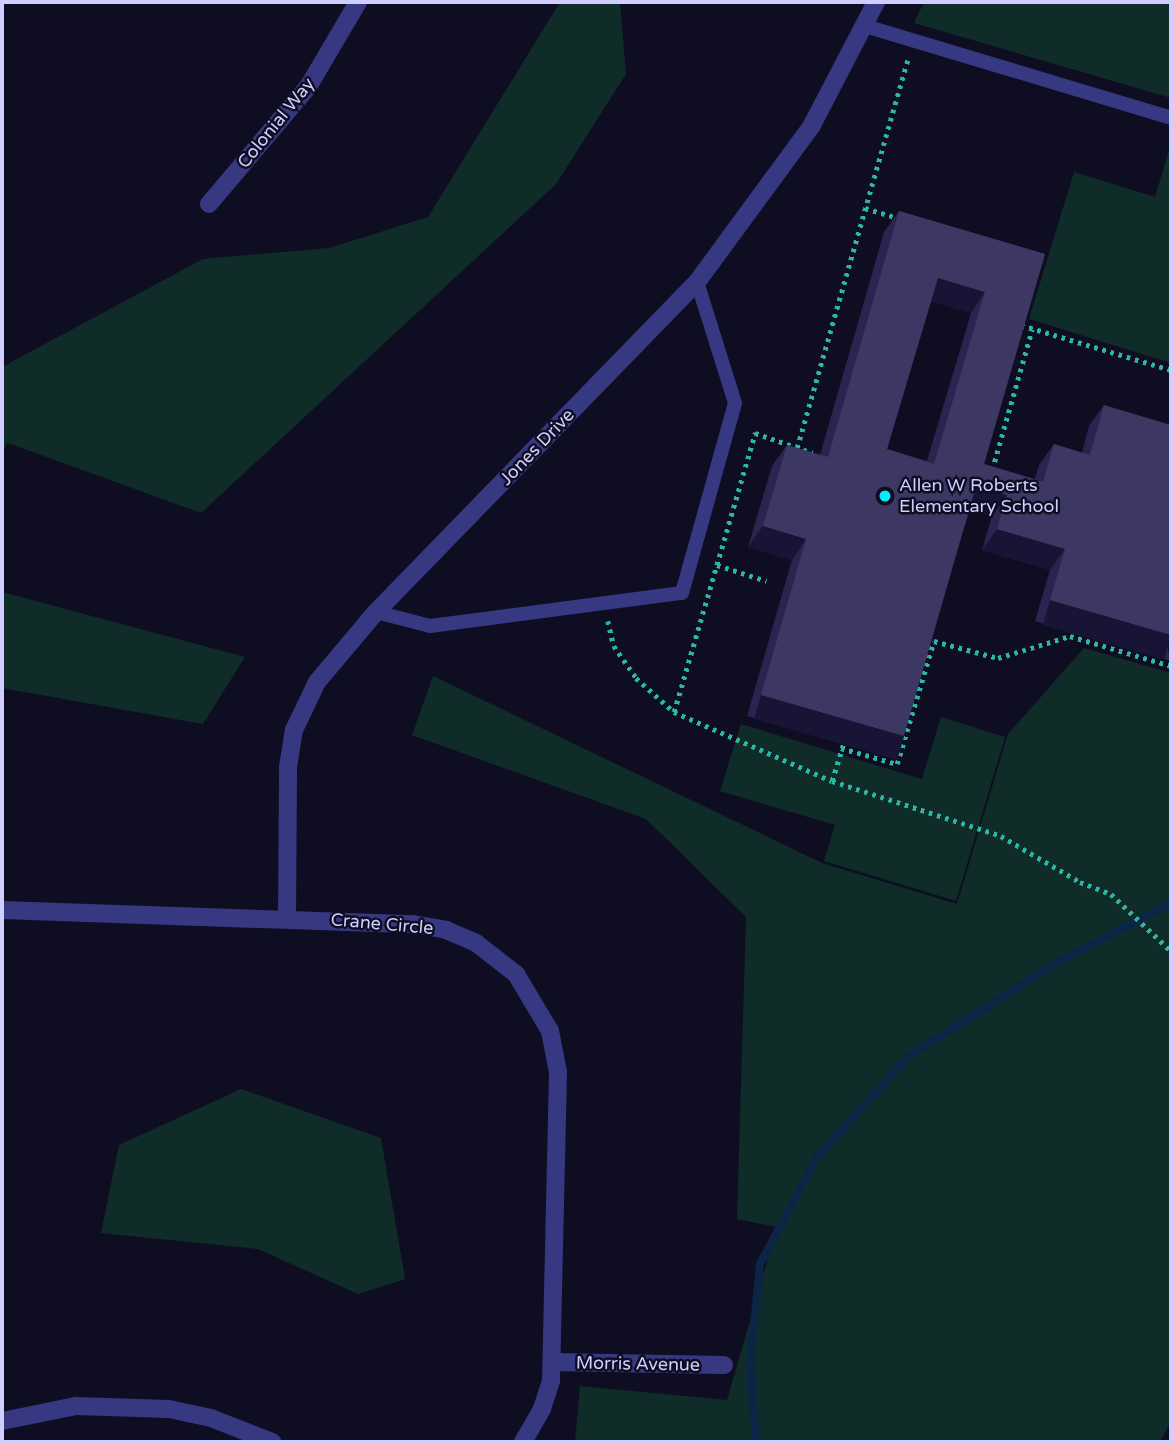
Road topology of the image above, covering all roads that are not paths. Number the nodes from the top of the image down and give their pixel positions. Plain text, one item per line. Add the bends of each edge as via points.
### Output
1 (358, 2) edge
2 (876, 2) edge
3 (865, 26) junction
4 (1171, 118) edge
5 (209, 204) dead end
6 (698, 282) junction
7 (376, 612) junction
8 (2, 910) edge
9 (287, 917) junction
10 (552, 1362) junction
11 (724, 1365) dead end
12 (2, 1421) edge
13 (272, 1442) edge
14 (523, 1442) edge

1 - 5 street, Colonial Way via 308,87
2 - 3 street, Jones Drive
3 - 4 lane
3 - 6 street, Jones Drive via 811,127
6 - 7 street, Jones Drive
6 - 7 lane via 735,403 682,593 430,626
7 - 9 street, Jones Drive via 317,682 294,730 288,767
8 - 9 street, Crane Circle
9 - 10 street, Crane Circle via 446,930 491,952 516,974 536,1001 550,1031 558,1072
10 - 11 street, Morris Avenue
10 - 14 street, Crane Circle via 542,1409
12 - 13 street via 76,1406 169,1409 211,1418

